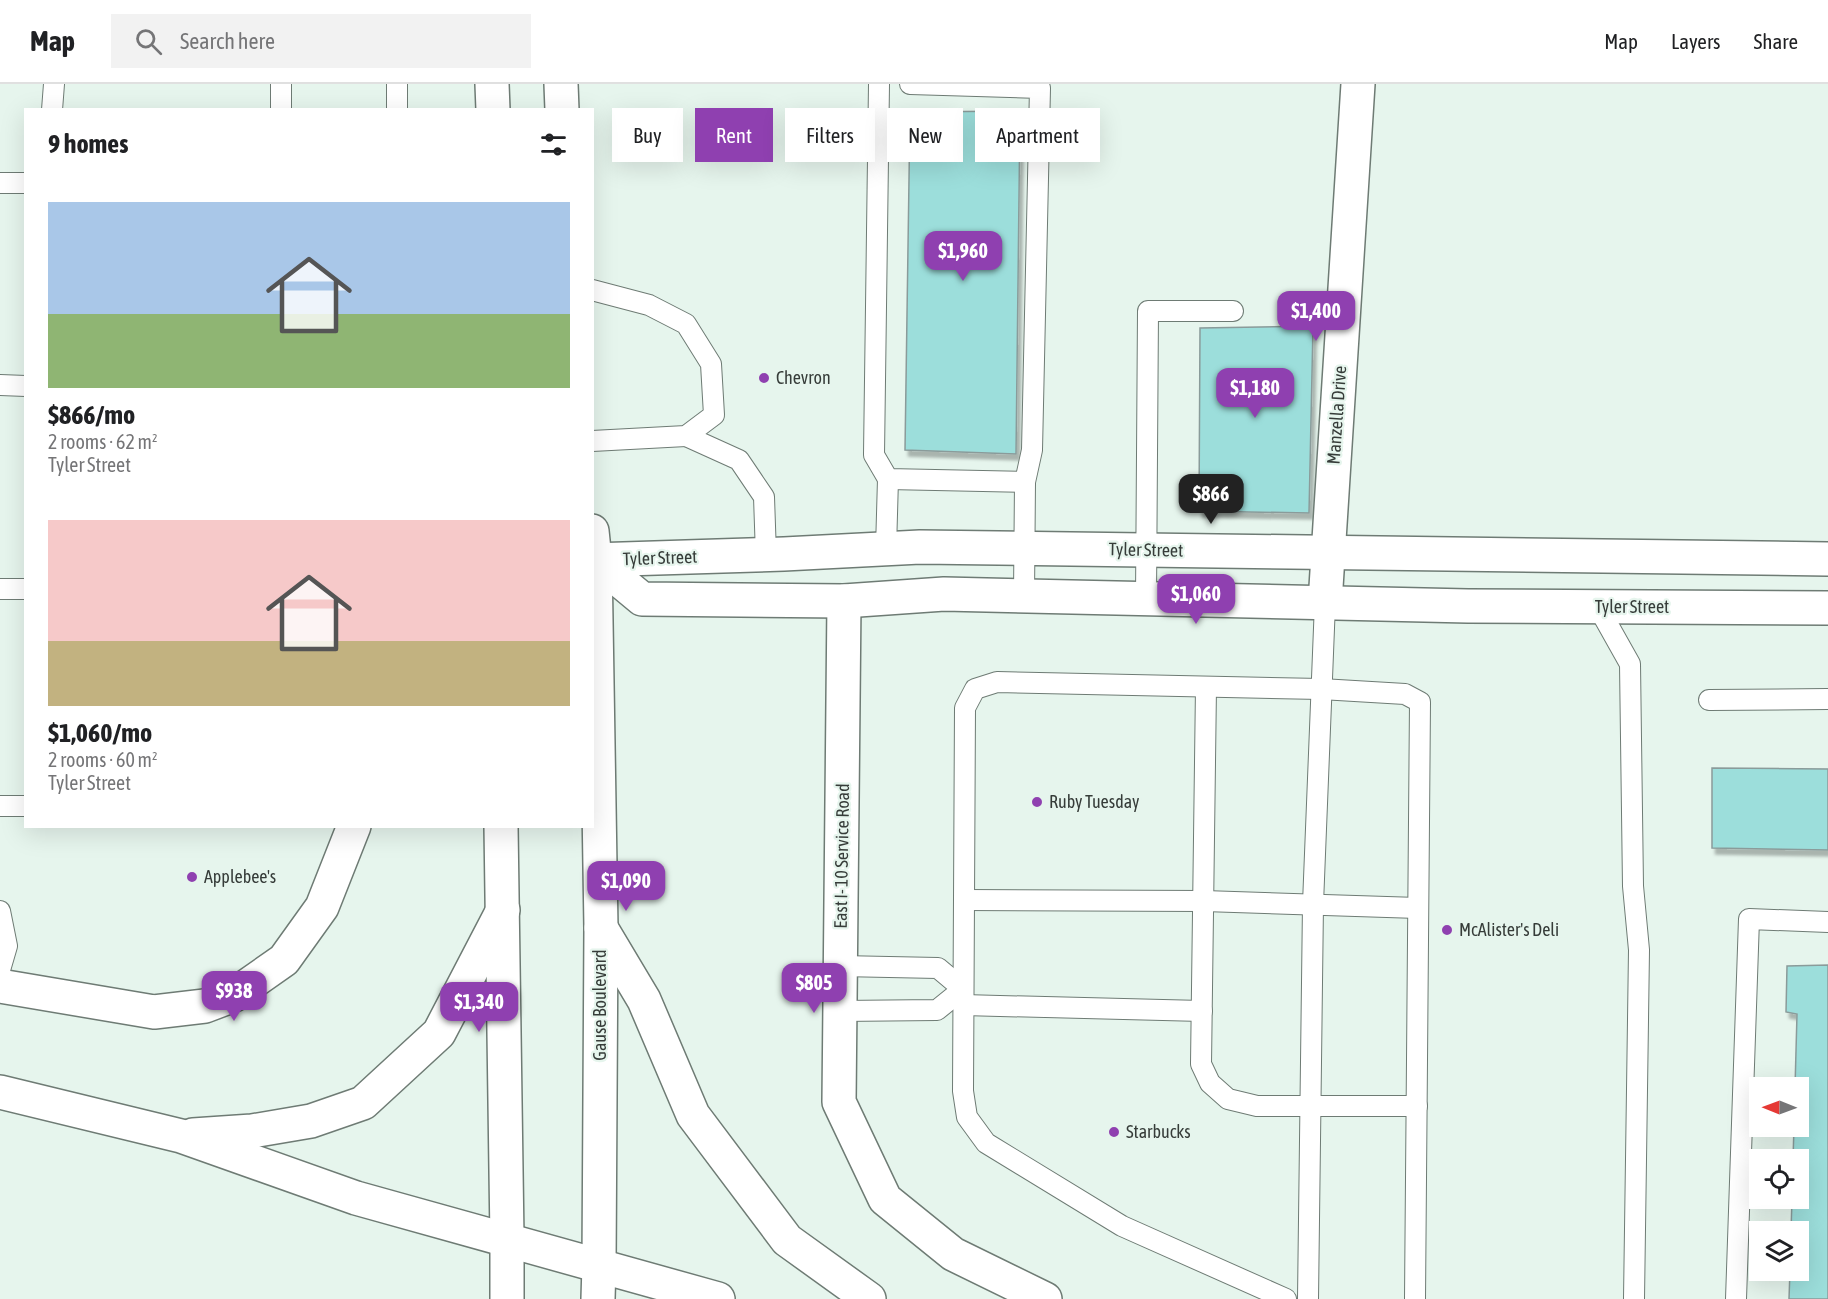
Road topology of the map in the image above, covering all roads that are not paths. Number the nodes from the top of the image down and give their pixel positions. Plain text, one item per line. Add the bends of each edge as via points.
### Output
1 (54, 84) edge
2 (281, 84) edge
3 (398, 84) edge
4 (492, 84) edge
5 (561, 84) edge
6 (879, 84) edge
7 (910, 84) edge
8 (1358, 84) edge
9 (52, 108) edge
10 (281, 108) edge
11 (397, 108) edge
12 (493, 108) edge
13 (562, 108) edge
14 (0, 183) edge
15 (24, 183) edge
16 (594, 291) edge
17 (1233, 311) dead end
18 (0, 385) edge
19 (24, 386) edge
20 (686, 436) junction
21 (594, 441) edge
22 (888, 479) junction
23 (1025, 482) junction
24 (1025, 548) junction
25 (886, 549) junction
26 (594, 550) edge
27 (1147, 550) junction
28 (594, 551) edge
29 (1328, 552) junction
30 (766, 555) junction
31 (1828, 559) edge
32 (0, 589) edge
33 (24, 589) edge
34 (1024, 596) junction
35 (594, 597) edge
36 (1146, 599) junction
37 (844, 601) junction
38 (1325, 603) junction
39 (1598, 607) junction
40 (1828, 608) edge
41 (1206, 687) junction
42 (1321, 689) junction
43 (1828, 699) edge
44 (1709, 700) dead end
45 (0, 806) edge
46 (24, 806) edge
47 (353, 828) edge
48 (501, 828) edge
49 (964, 900) junction
50 (1204, 901) junction
51 (1313, 904) junction
52 (1418, 908) junction
53 (502, 910) junction
54 (0, 911) edge
55 (1828, 922) edge
56 (601, 928) junction
57 (840, 966) junction
58 (0, 970) edge
59 (0, 986) edge
60 (963, 997) junction
61 (840, 1011) junction
62 (1202, 1011) junction
63 (0, 1092) edge
64 (1417, 1106) junction
65 (1311, 1108) junction
66 (181, 1136) junction
67 (507, 1239) junction
68 (598, 1265) junction
69 (507, 1299) edge
70 (598, 1299) edge
71 (718, 1299) edge
72 (869, 1299) edge
73 (1045, 1299) edge
74 (1286, 1299) edge
75 (1308, 1299) edge
76 (1415, 1299) edge
77 (1634, 1299) edge
78 (1736, 1299) edge

1 - 9 lane
2 - 10 lane
3 - 11 lane
4 - 12 main road
5 - 13 main road
6 - 22 lane via 874,455
7 - 23 lane via 1040,87 1032,450
8 - 29 main road, Manzella Drive
14 - 15 lane
16 - 20 lane via 649,305 686,324 711,364 714,415
17 - 27 lane via 1148,311
18 - 19 lane
20 - 21 lane
20 - 30 lane via 739,460 764,497
22 - 23 lane
22 - 25 lane
23 - 24 lane
24 - 25 main road, Tyler Street
24 - 27 main road, Tyler Street
24 - 34 lane
25 - 30 main road, Tyler Street
26 - 30 main road, Tyler Street
27 - 29 main road, Tyler Street
27 - 36 lane
28 - 37 main road, Tyler Street via 642,599
29 - 31 main road, Tyler Street
29 - 38 main road, Manzella Drive
32 - 33 lane
34 - 36 main road, Tyler Street
34 - 37 main road, Tyler Street via 944,594
35 - 56 main road, Gause Boulevard
36 - 38 main road, Tyler Street
37 - 57 main road, East I- 10 Service Road
38 - 39 main road, Tyler Street
38 - 42 lane
39 - 40 main road, Tyler Street
39 - 77 lane via 1630,664 1633,886 1639,950
41 - 42 lane
41 - 49 lane via 997,682 975,689 965,708
41 - 50 lane
42 - 51 lane
42 - 52 lane via 1405,694 1420,702
43 - 44 lane
45 - 46 lane
47 - 59 main road via 322,907 284,960 234,995 205,1006 154,1012
48 - 53 main road
49 - 50 lane
49 - 60 lane
50 - 51 lane
50 - 62 lane
51 - 52 lane
51 - 65 lane
52 - 64 lane
53 - 66 main road via 439,1033 363,1103 311,1120 252,1131
53 - 67 main road
54 - 58 lane via 7,946
55 - 78 lane via 1749,919
56 - 68 main road, Gause Boulevard
56 - 72 main road via 644,1000 693,1114 787,1240
57 - 60 lane via 938,968
57 - 61 main road, East I- 10 Service Road
60 - 61 lane via 937,1010
60 - 62 lane
60 - 74 lane via 963,1091 967,1117 986,1143 1122,1226
61 - 73 main road, East I- 10 Service Road via 838,1102 885,1199 953,1254
62 - 65 lane via 1201,1064 1210,1083 1228,1099 1257,1106
63 - 66 main road
64 - 65 lane
64 - 76 lane
65 - 75 lane
66 - 67 main road via 356,1198
67 - 68 main road
67 - 69 main road
68 - 70 main road, Gause Boulevard
68 - 71 main road

